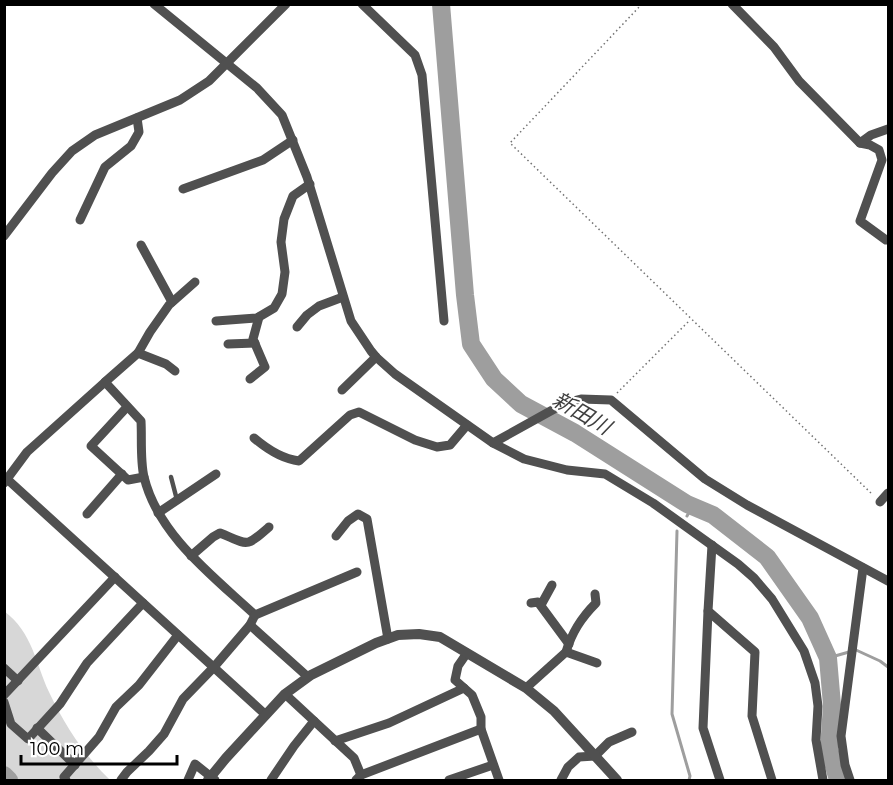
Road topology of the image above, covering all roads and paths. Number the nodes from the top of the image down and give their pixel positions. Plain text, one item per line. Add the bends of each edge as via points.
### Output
1 (154, 4) edge
2 (286, 4) edge
3 (362, 4) edge
4 (642, 4) edge
5 (732, 4) edge
6 (227, 63) junction
7 (136, 118) junction
8 (888, 129) edge
9 (293, 140) junction
10 (860, 143) junction
11 (310, 184) junction
12 (183, 189) dead end
13 (80, 220) dead end
14 (4, 236) edge
15 (888, 240) edge
16 (141, 245) dead end
17 (195, 282) dead end
18 (344, 297) junction
19 (172, 302) junction
20 (259, 317) junction
21 (691, 320) junction
22 (216, 321) dead end
23 (444, 321) dead end
24 (297, 327) dead end
25 (228, 344) dead end
26 (255, 344) junction
27 (138, 352) junction
28 (376, 357) junction
29 (174, 371) dead end
30 (250, 379) dead end
31 (105, 382) junction
32 (342, 390) dead end
33 (610, 400) junction
34 (127, 407) junction
35 (467, 425) junction
36 (254, 438) dead end
37 (493, 443) junction
38 (122, 474) junction
39 (216, 474) dead end
40 (144, 477) junction
41 (171, 477) dead end
42 (6, 481) edge
43 (888, 493) edge
44 (177, 500) junction
45 (880, 502) joint
46 (159, 513) junction
47 (87, 514) dead end
48 (269, 527) dead end
49 (336, 536) dead end
50 (712, 545) junction
51 (191, 556) junction
52 (863, 568) junction
53 (357, 572) dead end
54 (115, 577) junction
55 (888, 581) edge
56 (552, 585) dead end
57 (599, 597) dead end
58 (143, 603) junction
59 (708, 611) junction
60 (255, 615) junction
61 (250, 625) junction
62 (178, 634) junction
63 (388, 639) junction
64 (568, 648) junction
65 (467, 653) junction
66 (597, 663) dead end
67 (214, 667) junction
68 (4, 668) edge
69 (308, 677) junction
70 (18, 681) junction
71 (464, 688) junction
72 (526, 688) junction
73 (285, 694) junction
74 (4, 695) edge
75 (4, 702) edge
76 (266, 715) junction
77 (314, 721) junction
78 (38, 728) junction
79 (481, 729) junction
80 (632, 732) dead end
81 (335, 741) junction
82 (595, 756) junction
83 (75, 765) junction
84 (493, 765) junction
85 (358, 778) edge
86 (211, 779) edge
87 (66, 780) edge
88 (121, 780) edge
89 (188, 780) edge
90 (271, 780) edge
91 (449, 780) edge
92 (499, 780) edge
93 (561, 780) edge
94 (617, 780) edge
95 (720, 780) edge
96 (772, 780) edge
97 (823, 780) edge
98 (850, 780) edge

1 - 6 street
2 - 6 street
3 - 23 street via 415,56 422,75
4 - 21 path via 510,143
5 - 10 street
6 - 7 street via 209,81 180,100
6 - 9 street via 282,115
7 - 13 street via 139,132 131,146 105,167
7 - 14 street via 95,135 72,151
8 - 10 street
9 - 11 street
9 - 12 street via 263,160 203,187
10 - 15 street via 879,150 882,160 860,221
11 - 18 street
11 - 20 street via 293,196 284,219 280,242 285,272 282,294 274,308
16 - 19 street
17 - 19 street
18 - 24 street via 319,306
18 - 28 street via 351,321
19 - 27 street
20 - 22 street
20 - 26 street
21 - 33 path
21 - 45 path
25 - 26 street
26 - 30 street via 265,367
27 - 29 street
27 - 31 street
28 - 32 street
28 - 35 street
31 - 34 street
31 - 42 street via 27,452
33 - 37 street via 565,403
33 - 52 street via 705,479
34 - 38 street via 92,446
34 - 40 street via 141,421
35 - 36 street via 450,445 437,447 359,412 350,415 299,461 267,449
35 - 37 street
37 - 50 street via 524,459 605,474
38 - 40 street via 128,480
38 - 47 street
39 - 44 street
40 - 46 street
41 - 44 lane
42 - 54 street
43 - 45 street
44 - 46 street
46 - 51 street
48 - 51 street via 252,542 244,543 220,533
49 - 63 street via 358,514 367,519
50 - 59 street
50 - 97 street via 754,578 804,651 818,706 816,740
51 - 60 street
52 - 55 street
52 - 98 street via 841,736
53 - 60 street
54 - 58 street
54 - 70 street
56 - 64 street via 536,604
57 - 64 street via 584,615
58 - 62 street
58 - 78 street via 87,663 60,704
59 - 95 street via 703,728
59 - 96 street via 755,652 752,716
60 - 61 street
61 - 67 street
61 - 69 street
62 - 67 street
62 - 83 street via 139,685 116,707
63 - 65 street via 419,634 440,637
63 - 69 street
64 - 66 street
64 - 72 street
65 - 71 street via 455,680
65 - 72 street
67 - 76 street
67 - 88 street via 183,699 164,734
68 - 70 street
69 - 73 street
70 - 74 street
71 - 79 street via 472,694
71 - 81 street via 389,723
72 - 82 street via 554,711
73 - 76 street
73 - 77 street
75 - 78 street via 11,724 28,739
76 - 86 street
77 - 81 street
77 - 90 street
78 - 83 street
79 - 84 street
79 - 85 street
80 - 82 street via 609,742
81 - 85 street via 354,759
82 - 93 street via 579,758
82 - 94 street
83 - 87 street via 64,777
84 - 91 street
84 - 92 street
86 - 89 street via 195,764

